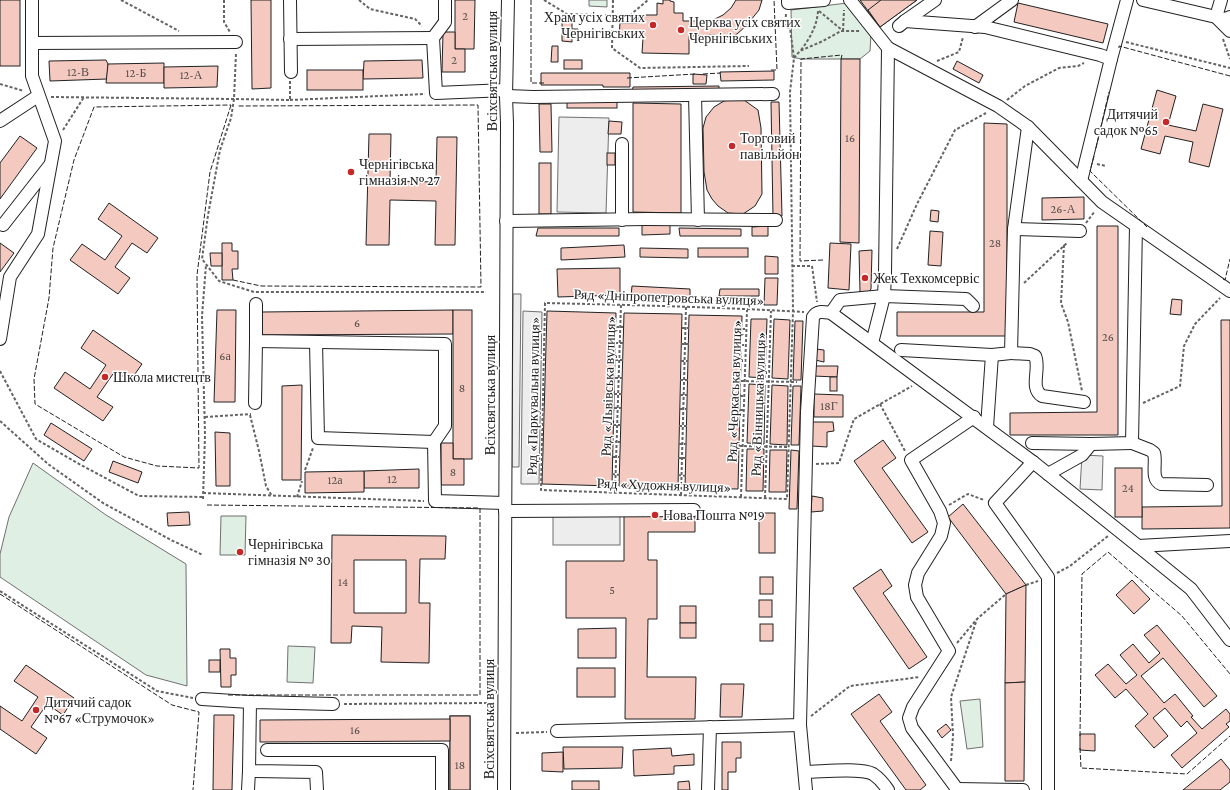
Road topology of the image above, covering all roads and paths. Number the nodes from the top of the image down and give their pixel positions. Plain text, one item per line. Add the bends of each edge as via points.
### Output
1 (32, 0) edge
2 (121, 0) edge
3 (224, 0) edge
4 (290, 0) edge
5 (359, 0) edge
6 (445, 0) edge
7 (508, 0) edge
8 (544, 0) edge
9 (613, 0) edge
10 (648, 0) edge
11 (824, 0) edge
12 (935, 0) edge
13 (1012, 0) edge
14 (1127, 0) edge
15 (1143, 0) edge
16 (1221, 0) edge
17 (847, 3) edge
18 (787, 5) edge
19 (819, 6) edge
20 (612, 16) junction
21 (1216, 17) junction
22 (1230, 17) edge
23 (970, 26) junction
24 (180, 31) dead end
25 (842, 31) junction
26 (874, 31) junction
27 (1230, 31) edge
28 (433, 38) junction
29 (290, 39) junction
30 (1116, 40) junction
31 (236, 42) junction
32 (32, 43) junction
33 (888, 48) junction
34 (800, 51) junction
35 (1106, 57) junction
36 (794, 58) junction
37 (748, 66) dead end
38 (924, 67) junction
39 (1230, 68) edge
40 (291, 72) joint
41 (0, 84) edge
42 (506, 93) junction
43 (436, 94) junction
44 (773, 94) dead end
45 (695, 95) junction
46 (38, 96) junction
47 (84, 97) junction
48 (234, 99) junction
49 (290, 100) junction
50 (998, 106) junction
51 (0, 121) edge
52 (1028, 128) junction
53 (55, 142) junction
54 (622, 144) dead end
55 (52, 162) junction
56 (1081, 181) junction
57 (1102, 202) junction
58 (622, 220) junction
59 (698, 220) junction
60 (776, 220) dead end
61 (506, 222) junction
62 (3, 225) dead end
63 (1136, 226) junction
64 (1014, 229) junction
65 (1080, 231) junction
66 (1064, 245) junction
67 (895, 253) dead end
68 (206, 264) junction
69 (792, 266) junction
70 (10, 277) junction
71 (0, 290) edge
72 (1229, 290) edge
73 (486, 292) dead end
74 (1012, 294) junction
75 (884, 296) junction
76 (545, 303) joint
77 (256, 304) dead end
78 (621, 304) junction
79 (973, 306) dead end
80 (686, 307) junction
81 (747, 310) junction
82 (770, 311) junction
83 (793, 312) junction
84 (804, 312) dead end
85 (818, 312) junction
86 (831, 313) junction
87 (616, 327) dead end
88 (622, 327) junction
89 (682, 328) dead end
90 (685, 328) junction
91 (689, 328) dead end
92 (742, 329) dead end
93 (746, 329) junction
94 (0, 339) edge
95 (256, 341) junction
96 (316, 342) junction
97 (616, 343) dead end
98 (623, 343) dead end
99 (872, 343) junction
100 (620, 344) junction
101 (681, 344) dead end
102 (685, 344) junction
103 (688, 344) dead end
104 (741, 345) dead end
105 (746, 345) junction
106 (901, 350) dead end
107 (1011, 353) junction
108 (992, 354) junction
109 (615, 360) dead end
110 (619, 360) junction
111 (623, 360) dead end
112 (681, 361) dead end
113 (684, 361) junction
114 (688, 361) dead end
115 (741, 362) dead end
116 (745, 362) junction
117 (0, 371) edge
118 (614, 378) dead end
119 (618, 378) junction
120 (622, 378) dead end
121 (680, 380) dead end
122 (684, 380) junction
123 (688, 380) dead end
124 (740, 381) dead end
125 (745, 381) junction
126 (768, 382) junction
127 (791, 382) junction
128 (797, 382) dead end
129 (915, 385) dead end
130 (614, 394) dead end
131 (618, 394) junction
132 (622, 394) dead end
133 (680, 395) dead end
134 (684, 395) junction
135 (687, 395) dead end
136 (740, 396) dead end
137 (744, 396) junction
138 (1084, 402) joint
139 (255, 403) joint
140 (880, 404) junction
141 (1132, 407) junction
142 (614, 408) dead end
143 (618, 408) junction
144 (621, 408) dead end
145 (680, 409) dead end
146 (683, 409) junction
147 (687, 409) dead end
148 (740, 410) dead end
149 (744, 410) junction
150 (250, 415) junction
151 (204, 417) junction
152 (974, 417) junction
153 (0, 421) edge
154 (613, 425) dead end
155 (617, 425) junction
156 (621, 425) dead end
157 (679, 426) dead end
158 (683, 426) junction
159 (687, 426) dead end
160 (740, 427) dead end
161 (744, 427) junction
162 (987, 427) junction
163 (318, 438) junction
164 (434, 442) junction
165 (613, 442) dead end
166 (617, 442) junction
167 (620, 442) dead end
168 (1032, 442) dead end
169 (1132, 443) junction
170 (678, 444) dead end
171 (682, 444) junction
172 (686, 444) dead end
173 (1090, 444) junction
174 (739, 446) dead end
175 (743, 446) junction
176 (767, 446) junction
177 (789, 447) junction
178 (612, 457) dead end
179 (616, 457) junction
180 (620, 457) dead end
181 (678, 458) dead end
182 (682, 458) junction
183 (686, 458) dead end
184 (739, 459) dead end
185 (742, 459) junction
186 (911, 460) junction
187 (1033, 462) junction
188 (806, 465) junction
189 (305, 470) dead end
190 (612, 474) dead end
191 (616, 474) junction
192 (620, 474) dead end
193 (1048, 474) junction
194 (678, 475) dead end
195 (681, 475) junction
196 (686, 476) dead end
197 (302, 481) dead end
198 (1207, 485) dead end
199 (541, 490) joint
200 (203, 493) junction
201 (615, 493) junction
202 (680, 495) junction
203 (272, 496) junction
204 (297, 497) junction
205 (742, 497) junction
206 (765, 498) junction
207 (435, 501) junction
208 (994, 503) junction
209 (505, 507) junction
210 (694, 510) dead end
211 (940, 511) junction
212 (1116, 528) junction
213 (1230, 540) edge
214 (1138, 546) junction
215 (203, 555) dead end
216 (1055, 574) dead end
217 (0, 591) edge
218 (1006, 594) dead end
219 (977, 619) junction
220 (1230, 640) edge
221 (958, 641) dead end
222 (933, 676) junction
223 (202, 699) joint
224 (250, 702) junction
225 (351, 703) dead end
226 (487, 703) dead end
227 (333, 704) dead end
228 (800, 725) junction
229 (710, 727) junction
230 (557, 731) dead end
231 (541, 732) dead end
232 (504, 733) junction
233 (267, 750) dead end
234 (249, 770) junction
235 (805, 772) junction
236 (949, 778) junction
237 (248, 790) edge
238 (317, 790) edge
239 (442, 790) edge
240 (504, 790) edge
241 (708, 790) edge
242 (806, 790) edge
243 (888, 790) edge
244 (956, 790) edge
245 (1023, 790) edge
246 (1048, 790) edge

1 - 32 street
2 - 24 path
3 - 31 path via 224,22
4 - 29 street
5 - 28 path via 370,9 415,19
6 - 28 street via 445,22
7 - 42 street, Всіхсвятська вулиця
8 - 20 path via 567,14
9 - 20 path
10 - 20 path via 629,16
11 - 19 street
12 - 23 street via 902,24
13 - 23 street
14 - 30 street
15 - 21 street
16 - 21 street
17 - 25 path
17 - 26 street
18 - 19 street via 788,3
18 - 36 path via 785,27 790,28
19 - 25 path
19 - 34 path via 810,39
20 - 37 path via 612,48 640,68
21 - 22 street
21 - 27 street
23 - 35 street via 985,27
23 - 38 path via 959,52
25 - 26 path
25 - 34 path
26 - 33 street
28 - 29 street
28 - 43 street
29 - 40 street
30 - 35 street
30 - 39 path
31 - 32 street
31 - 48 path
32 - 46 street via 32,76
33 - 38 street
33 - 75 street
34 - 36 path
35 - 50 path via 1078,66 1059,68 1025,86
35 - 56 street
36 - 69 path via 790,92
38 - 50 street
40 - 49 path
41 - 46 path
42 - 43 street
42 - 45 street via 532,97
42 - 61 street, Всіхсвятська вулиця
43 - 49 path
44 - 45 street
45 - 59 street
46 - 47 path
46 - 51 street
46 - 53 street
47 - 48 path
47 - 53 path
48 - 49 path
48 - 68 path via 231,118 220,150 208,215 202,259
50 - 52 street
50 - 67 path via 956,130 917,204
52 - 56 street
52 - 64 street
53 - 55 street
54 - 58 street
55 - 62 street
55 - 70 street via 38,234
56 - 57 street
57 - 63 street
57 - 65 path
58 - 59 street
58 - 61 street
59 - 60 street
61 - 209 street, Всіхсвятська вулиця
63 - 72 street
63 - 141 street
64 - 65 street
64 - 74 street
65 - 66 path
66 - 74 path
66 - 138 path via 1061,303 1068,322
68 - 73 path via 219,281 254,292
68 - 151 path via 202,316
69 - 83 path
69 - 85 path via 812,266
70 - 71 street
70 - 94 street
72 - 141 path via 1195,324 1184,346 1180,386
74 - 107 street
75 - 79 street via 966,299
75 - 86 street via 840,300
75 - 99 street
76 - 78 path, Ряд «Дніпропетровська вулиця»
76 - 199 path, Ряд «Паркувальна вулиця»
77 - 95 street
78 - 80 path, Ряд «Дніпропетровська вулиця»
78 - 88 path, Ряд «Львівська вулиця»
80 - 81 path, Ряд «Дніпропетровська вулиця»
80 - 90 path
81 - 82 path, Ряд «Дніпропетровська вулиця»
81 - 93 path, Ряд «Черкаська вулиця»
82 - 83 path, Ряд «Дніпропетровська вулиця»
82 - 126 path, Ряд «Вінницька вулиця»
83 - 84 path, Ряд «Дніпропетровська вулиця»
83 - 127 path
85 - 86 street
85 - 188 street via 813,317
86 - 99 street
87 - 88 path
88 - 100 path, Ряд «Львівська вулиця»
89 - 90 path
90 - 91 path
90 - 102 path
92 - 93 path
93 - 105 path, Ряд «Черкаська вулиця»
95 - 96 street
95 - 139 street
96 - 163 street
96 - 164 street via 444,344 445,426
97 - 100 path
98 - 100 path
99 - 152 street
100 - 110 path, Ряд «Львівська вулиця»
101 - 102 path
102 - 103 path
102 - 113 path
104 - 105 path
105 - 116 path, Ряд «Черкаська вулиця»
106 - 108 street
107 - 108 street
107 - 138 street via 1035,356 1038,394
108 - 162 street
109 - 110 path
110 - 111 path
110 - 119 path, Ряд «Львівська вулиця»
112 - 113 path
113 - 114 path
113 - 122 path
115 - 116 path
116 - 125 path, Ряд «Черкаська вулиця»
117 - 200 path via 36,439 140,496 203,498
118 - 119 path
119 - 120 path
119 - 131 path, Ряд «Львівська вулиця»
121 - 122 path
122 - 123 path
122 - 134 path
124 - 125 path
125 - 126 path
125 - 137 path, Ряд «Черкаська вулиця»
126 - 127 path
126 - 176 path, Ряд «Вінницька вулиця»
127 - 128 path
127 - 177 path
129 - 140 path
130 - 131 path
131 - 132 path
131 - 143 path, Ряд «Львівська вулиця»
133 - 134 path
134 - 135 path
134 - 146 path
136 - 137 path
137 - 149 path, Ряд «Черкаська вулиця»
139 - 150 path
140 - 186 path
140 - 188 path via 854,419 839,463
141 - 169 street
142 - 143 path
143 - 144 path
143 - 155 path, Ряд «Львівська вулиця»
145 - 146 path
146 - 147 path
146 - 158 path
148 - 149 path
149 - 161 path, Ряд «Черкаська вулиця»
150 - 151 path
150 - 203 path via 266,486
151 - 200 path
152 - 162 street
152 - 186 street
153 - 215 path via 48,464 104,503
154 - 155 path
155 - 156 path
155 - 166 path, Ряд «Львівська вулиця»
157 - 158 path
158 - 159 path
158 - 171 path
160 - 161 path
161 - 175 path, Ряд «Черкаська вулиця»
162 - 187 street
163 - 164 street
163 - 189 path
164 - 207 street
165 - 166 path
166 - 167 path
166 - 179 path, Ряд «Львівська вулиця»
168 - 173 street
169 - 173 street
169 - 198 street via 1154,453 1157,482
170 - 171 path
171 - 172 path
171 - 182 path
173 - 193 street via 1082,455
174 - 175 path
175 - 176 path
175 - 185 path, Ряд «Черкаська вулиця»
176 - 177 path
176 - 206 path, Ряд «Вінницька вулиця»
177 - 206 path, Ряд «Художня вулиця» via 787,499
178 - 179 path
179 - 180 path
179 - 191 path, Ряд «Львівська вулиця»
181 - 182 path
182 - 183 path
182 - 195 path
184 - 185 path
185 - 205 path, Ряд «Черкаська вулиця»
186 - 211 street
187 - 193 street
187 - 208 street
188 - 228 street
190 - 191 path
191 - 192 path
191 - 201 path, Ряд «Львівська вулиця»
193 - 212 street
194 - 195 path
195 - 196 path
195 - 202 path
197 - 204 path
199 - 201 path, Ряд «Художня вулиця»
200 - 203 path
201 - 202 path, Ряд «Художня вулиця»
202 - 205 path, Ряд «Художня вулиця»
203 - 204 path
204 - 207 path
205 - 206 path, Ряд «Художня вулиця»
207 - 209 street
208 - 211 path via 968,494
208 - 246 street via 1048,577
209 - 210 street
209 - 232 street, Всіхсвятська вулиця
211 - 222 street via 944,523 942,536 918,573 915,585 917,597 949,651
212 - 214 street
212 - 216 path via 1070,566
213 - 214 street
214 - 220 street via 1191,589
217 - 223 path via 157,691
218 - 219 path
219 - 221 path
219 - 236 path via 951,697 953,736
222 - 228 path via 850,686
222 - 236 street via 909,718 912,728
223 - 224 street
224 - 227 street
224 - 234 street
225 - 226 path
228 - 229 street
228 - 235 street
229 - 230 street
229 - 241 street
231 - 232 path
232 - 240 street, Всіхсвятська вулиця
233 - 239 street via 442,750
234 - 237 street
234 - 238 street via 316,772
235 - 242 street
235 - 243 street via 863,771 873,774
236 - 244 street
244 - 245 street

